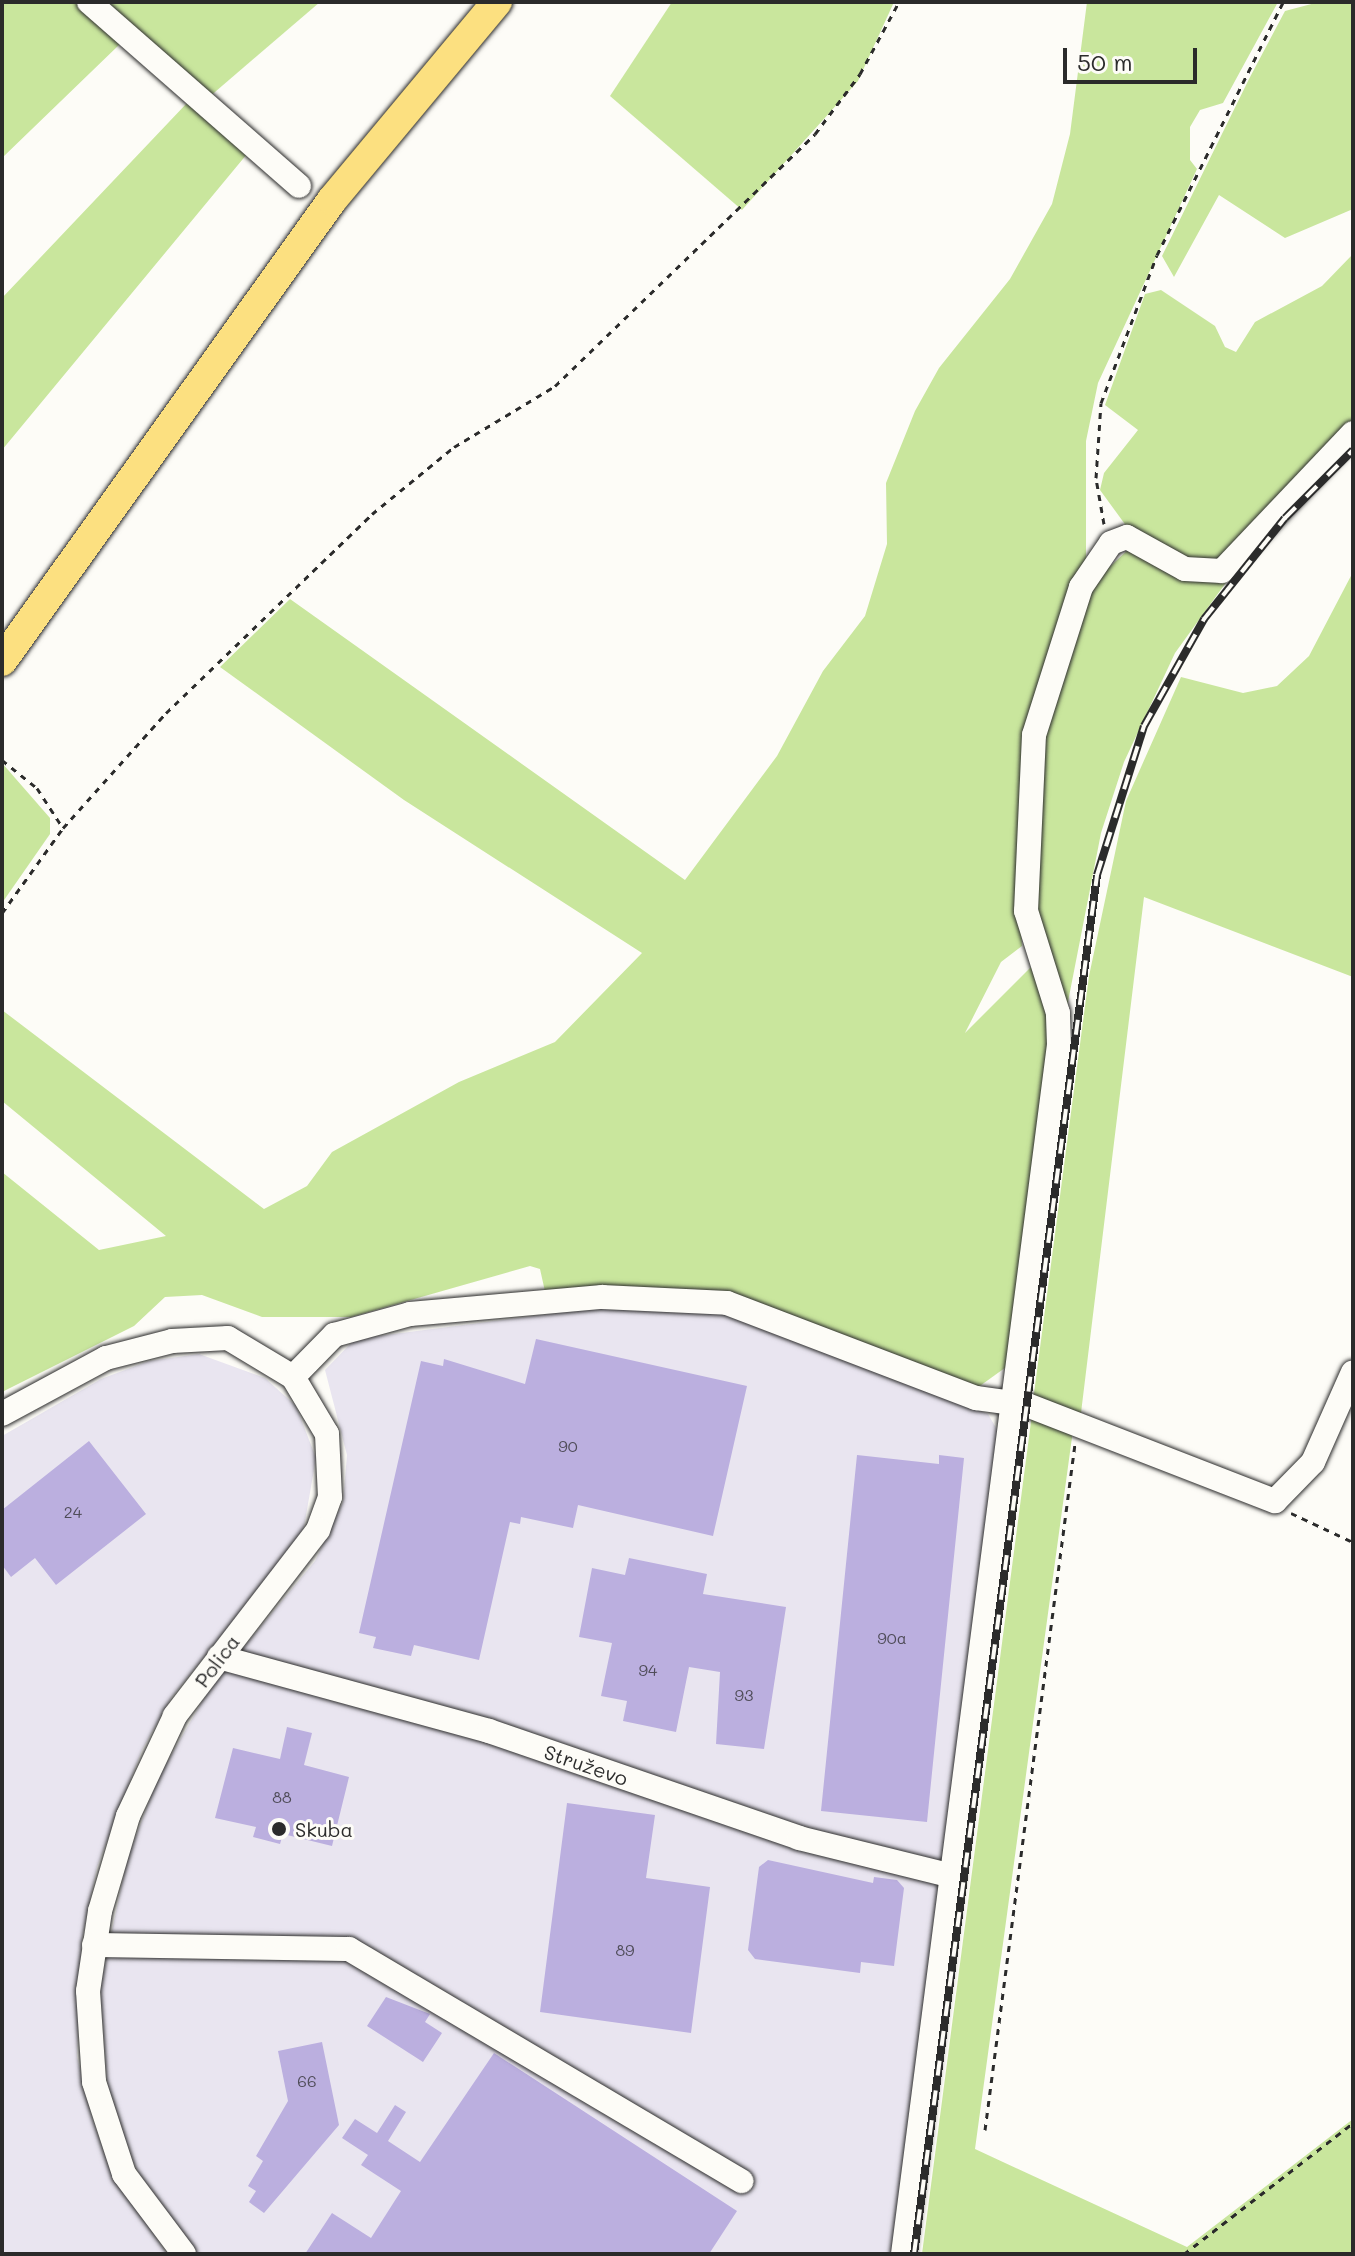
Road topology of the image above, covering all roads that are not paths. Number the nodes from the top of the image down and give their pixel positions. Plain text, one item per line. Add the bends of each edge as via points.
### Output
1 (89, 2) edge
2 (497, 2) edge
3 (299, 186) dead end
4 (1353, 433) edge
5 (2, 661) edge
6 (1353, 1372) edge
7 (293, 1377) junction
8 (1011, 1407) junction
9 (2, 1414) edge
10 (219, 1657) junction
11 (952, 1876) junction
12 (94, 1945) junction
13 (741, 2181) dead end
14 (184, 2254) edge
15 (903, 2254) edge

1 - 3 street
2 - 5 main road via 332,200
4 - 8 street via 1222,571 1185,569 1127,537 1111,543 1081,587 1054,659 1028,768 1026,911 1058,1013 1059,1045
6 - 8 street via 1313,1462 1275,1501 1027,1405
7 - 8 street via 334,1335 374,1321 667,1295 727,1303 799,1325
7 - 9 street, Polica via 228,1338 172,1341 106,1358
7 - 10 street, Polica via 327,1434 330,1497 318,1530
8 - 11 street
10 - 11 street, Struževo via 489,1731 799,1838
10 - 12 street, Polica via 153,1755 128,1816
11 - 15 street
12 - 13 street via 349,1949
12 - 14 street, Polica via 87,2038 110,2140 149,2215

